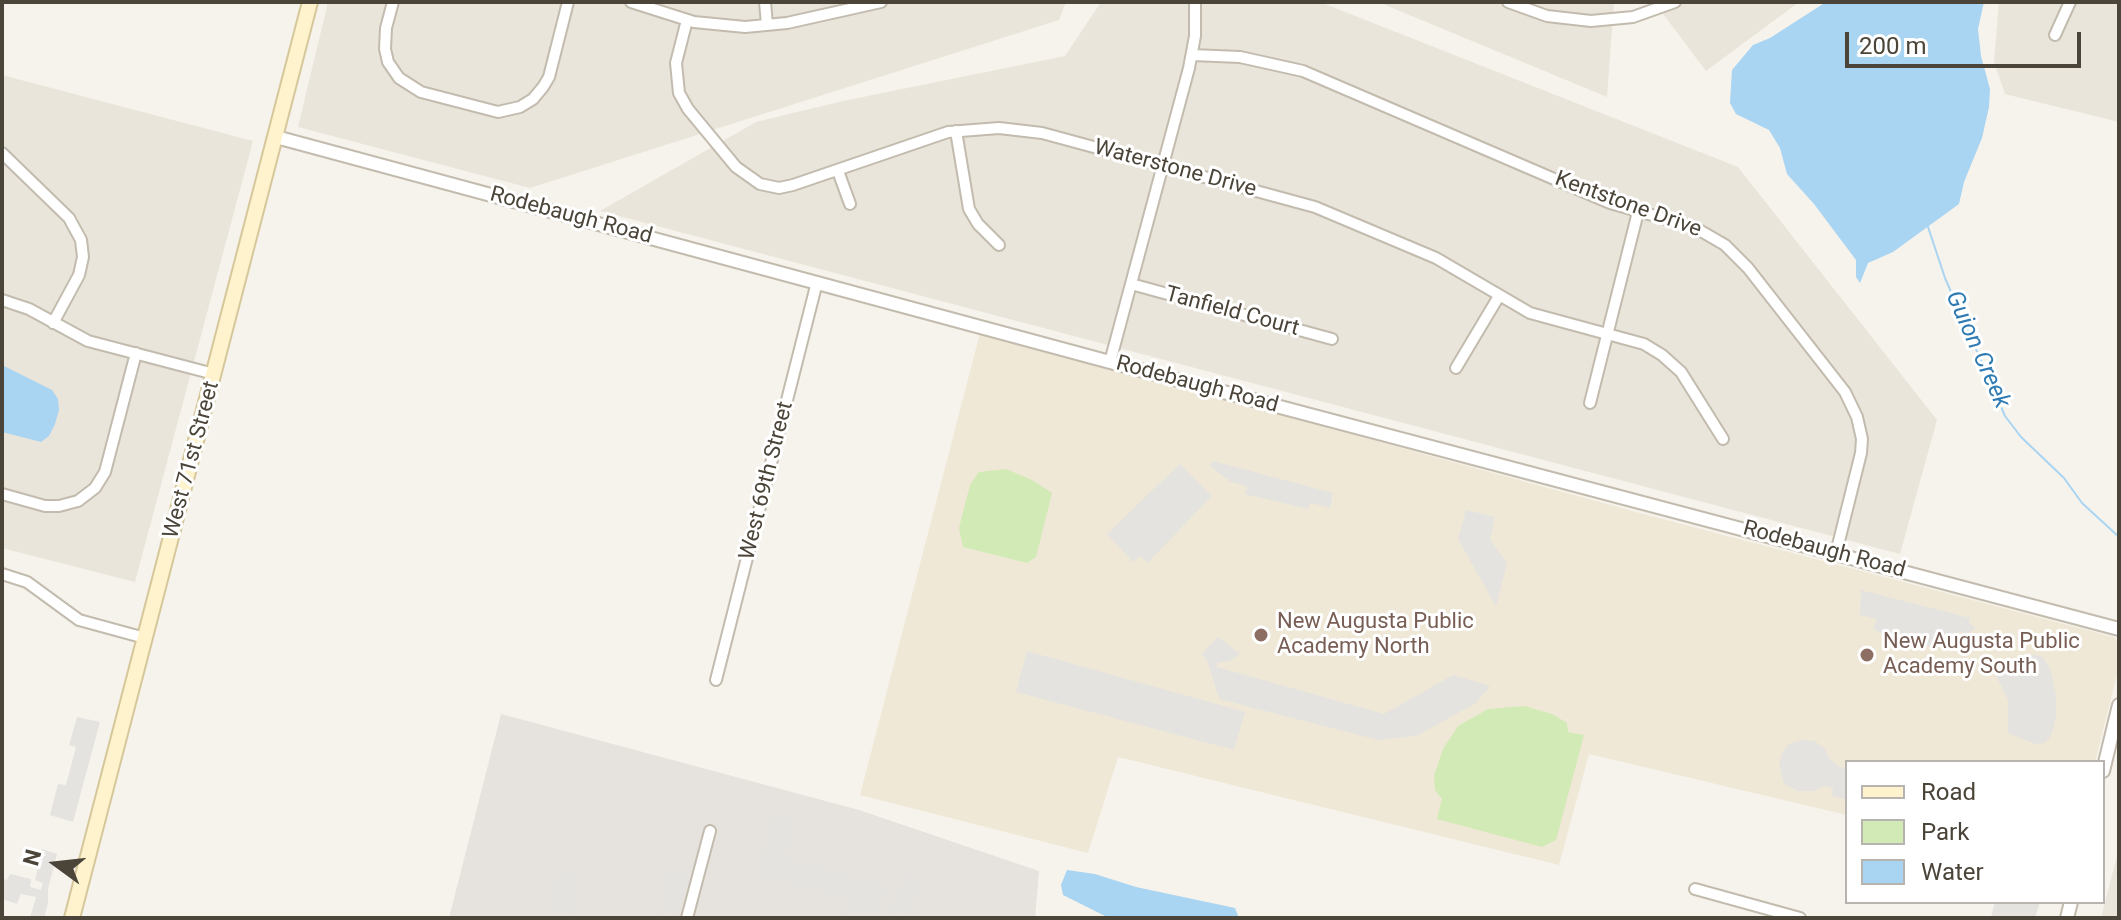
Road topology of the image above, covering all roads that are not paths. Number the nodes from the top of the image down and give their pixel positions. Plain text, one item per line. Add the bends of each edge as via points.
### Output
1 (310, 2) edge
2 (393, 2) edge
3 (568, 2) edge
4 (631, 2) edge
5 (765, 2) edge
6 (881, 2) edge
7 (1195, 2) edge
8 (1508, 2) edge
9 (1675, 2) edge
10 (2070, 2) edge
11 (687, 20) junction
12 (767, 25) junction
13 (2055, 35) dead end
14 (1192, 55) junction
15 (956, 131) junction
16 (276, 137) junction
17 (2, 153) edge
18 (1163, 166) junction
19 (838, 171) junction
20 (850, 204) dead end
21 (1638, 212) junction
22 (999, 245) dead end
23 (817, 282) junction
24 (1131, 284) junction
25 (1499, 296) junction
26 (2, 300) edge
27 (53, 323) junction
28 (1607, 333) junction
29 (1332, 339) dead end
30 (136, 353) junction
31 (1110, 362) junction
32 (1456, 368) dead end
33 (214, 374) junction
34 (1590, 403) dead end
35 (1723, 439) dead end
36 (2, 494) edge
37 (1836, 553) junction
38 (2, 574) edge
39 (2119, 629) edge
40 (145, 638) junction
41 (716, 680) dead end
42 (2119, 705) edge
43 (2105, 763) edge
44 (710, 831) dead end
45 (1695, 889) dead end
46 (72, 918) edge
47 (687, 918) edge
48 (1800, 918) edge

1 - 16 main road, West 71st Street
2 - 3 street via 385,49 399,78 421,92 494,112 520,107 543,87
4 - 11 street
5 - 12 street
6 - 12 street
7 - 14 street
8 - 9 street via 1543,15 1591,21 1633,17
10 - 13 street
11 - 12 street
11 - 19 street, Waterstone Drive via 676,63 679,93 741,172 779,188
14 - 18 street
14 - 21 street, Kentstone Drive via 1240,57 1296,69
15 - 18 street, Waterstone Drive via 1028,131
15 - 19 street, Waterstone Drive
15 - 22 street via 969,209
16 - 23 street, Rodebaugh Road
16 - 33 main road, West 71st Street
17 - 27 street via 69,218 81,240 79,275
18 - 24 street
18 - 25 street, Waterstone Drive via 1315,207 1436,258
19 - 20 street
21 - 28 street
21 - 37 street, Kentstone Drive via 1699,229 1734,252 1850,400 1860,426 1861,453
23 - 31 street, Rodebaugh Road
23 - 41 street, West 69th Street
24 - 29 street, Tanfield Court
24 - 31 street
25 - 28 street, Waterstone Drive via 1534,314
25 - 32 street
26 - 27 street
27 - 30 street via 88,341
28 - 34 street
28 - 35 street, Waterstone Drive via 1644,344 1672,363
30 - 33 street
30 - 36 street via 105,472 95,488 78,501 59,506
31 - 37 street, Rodebaugh Road
33 - 40 main road, West 71st Street
37 - 39 street, Rodebaugh Road
38 - 40 street via 27,582 79,620
40 - 46 main road, West 71st Street
42 - 43 street
44 - 47 street
45 - 48 street

